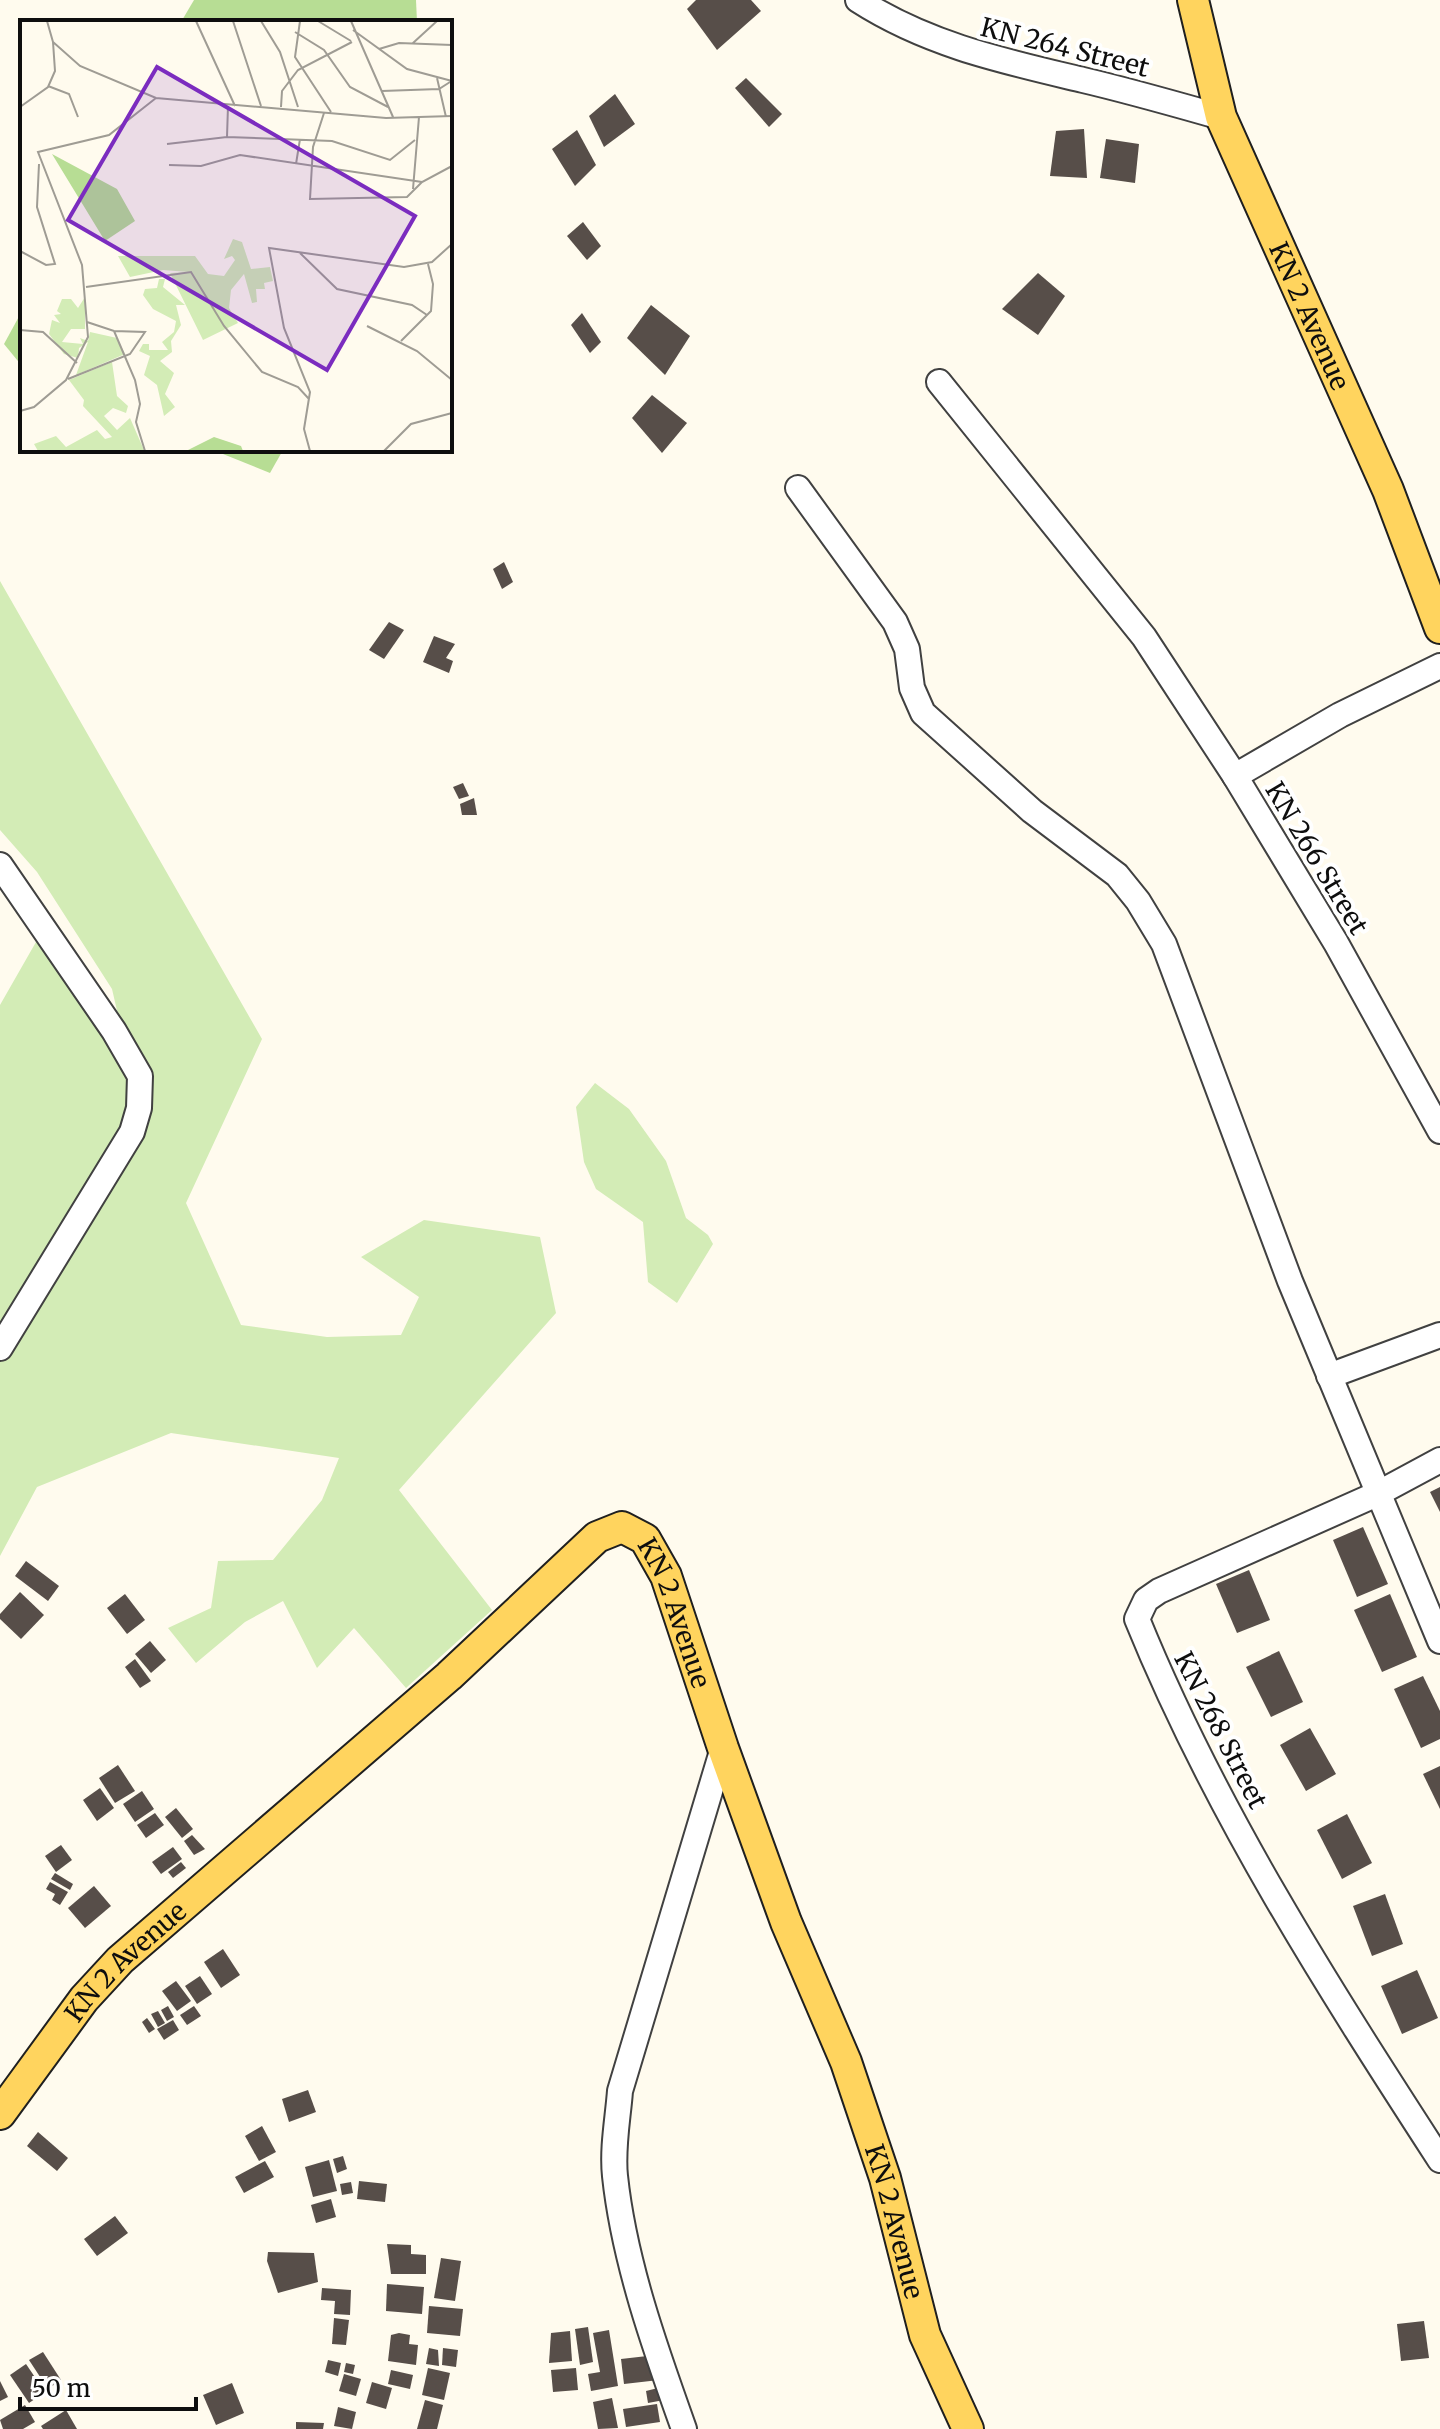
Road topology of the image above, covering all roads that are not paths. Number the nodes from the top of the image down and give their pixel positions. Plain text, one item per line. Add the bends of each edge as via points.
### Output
1 (858, 0) edge
2 (1193, 0) edge
3 (1221, 117) junction
4 (939, 382) dead end
5 (798, 488) dead end
6 (1440, 628) edge
7 (1440, 666) edge
8 (1235, 776) junction
9 (0, 865) edge
10 (1440, 1131) edge
11 (1440, 1335) edge
12 (0, 1348) edge
13 (1329, 1376) junction
14 (1440, 1460) edge
15 (1377, 1494) junction
16 (1440, 1641) edge
17 (723, 1748) junction
18 (0, 2114) edge
19 (1440, 2160) edge
20 (684, 2429) edge
21 (968, 2429) edge

1 - 3 street, KN 264 Street via 928,38 982,57
2 - 3 main road, KN 2 Avenue
3 - 6 main road, KN 2 Avenue via 1388,490
4 - 8 street via 1144,637
5 - 13 street via 895,622 923,713 1032,811 1117,875 1164,944
7 - 8 street, KN 266 Street via 1340,715
8 - 10 street, KN 266 Street
9 - 12 street via 140,1076 132,1132
11 - 13 street
13 - 15 street
14 - 15 street, KN 268 Street
15 - 16 street
15 - 19 street, KN 268 Street via 1159,1591 1146,1600 1137,1619 1167,1693 1315,1968
17 - 18 main road, KN 2 Avenue via 666,1576 645,1539 622,1527 597,1537 449,1676 120,1960 84,1999
17 - 20 street via 620,2091 615,2149 615,2175 634,2268
17 - 21 main road, KN 2 Avenue via 786,1922 846,2062 885,2178 925,2335

